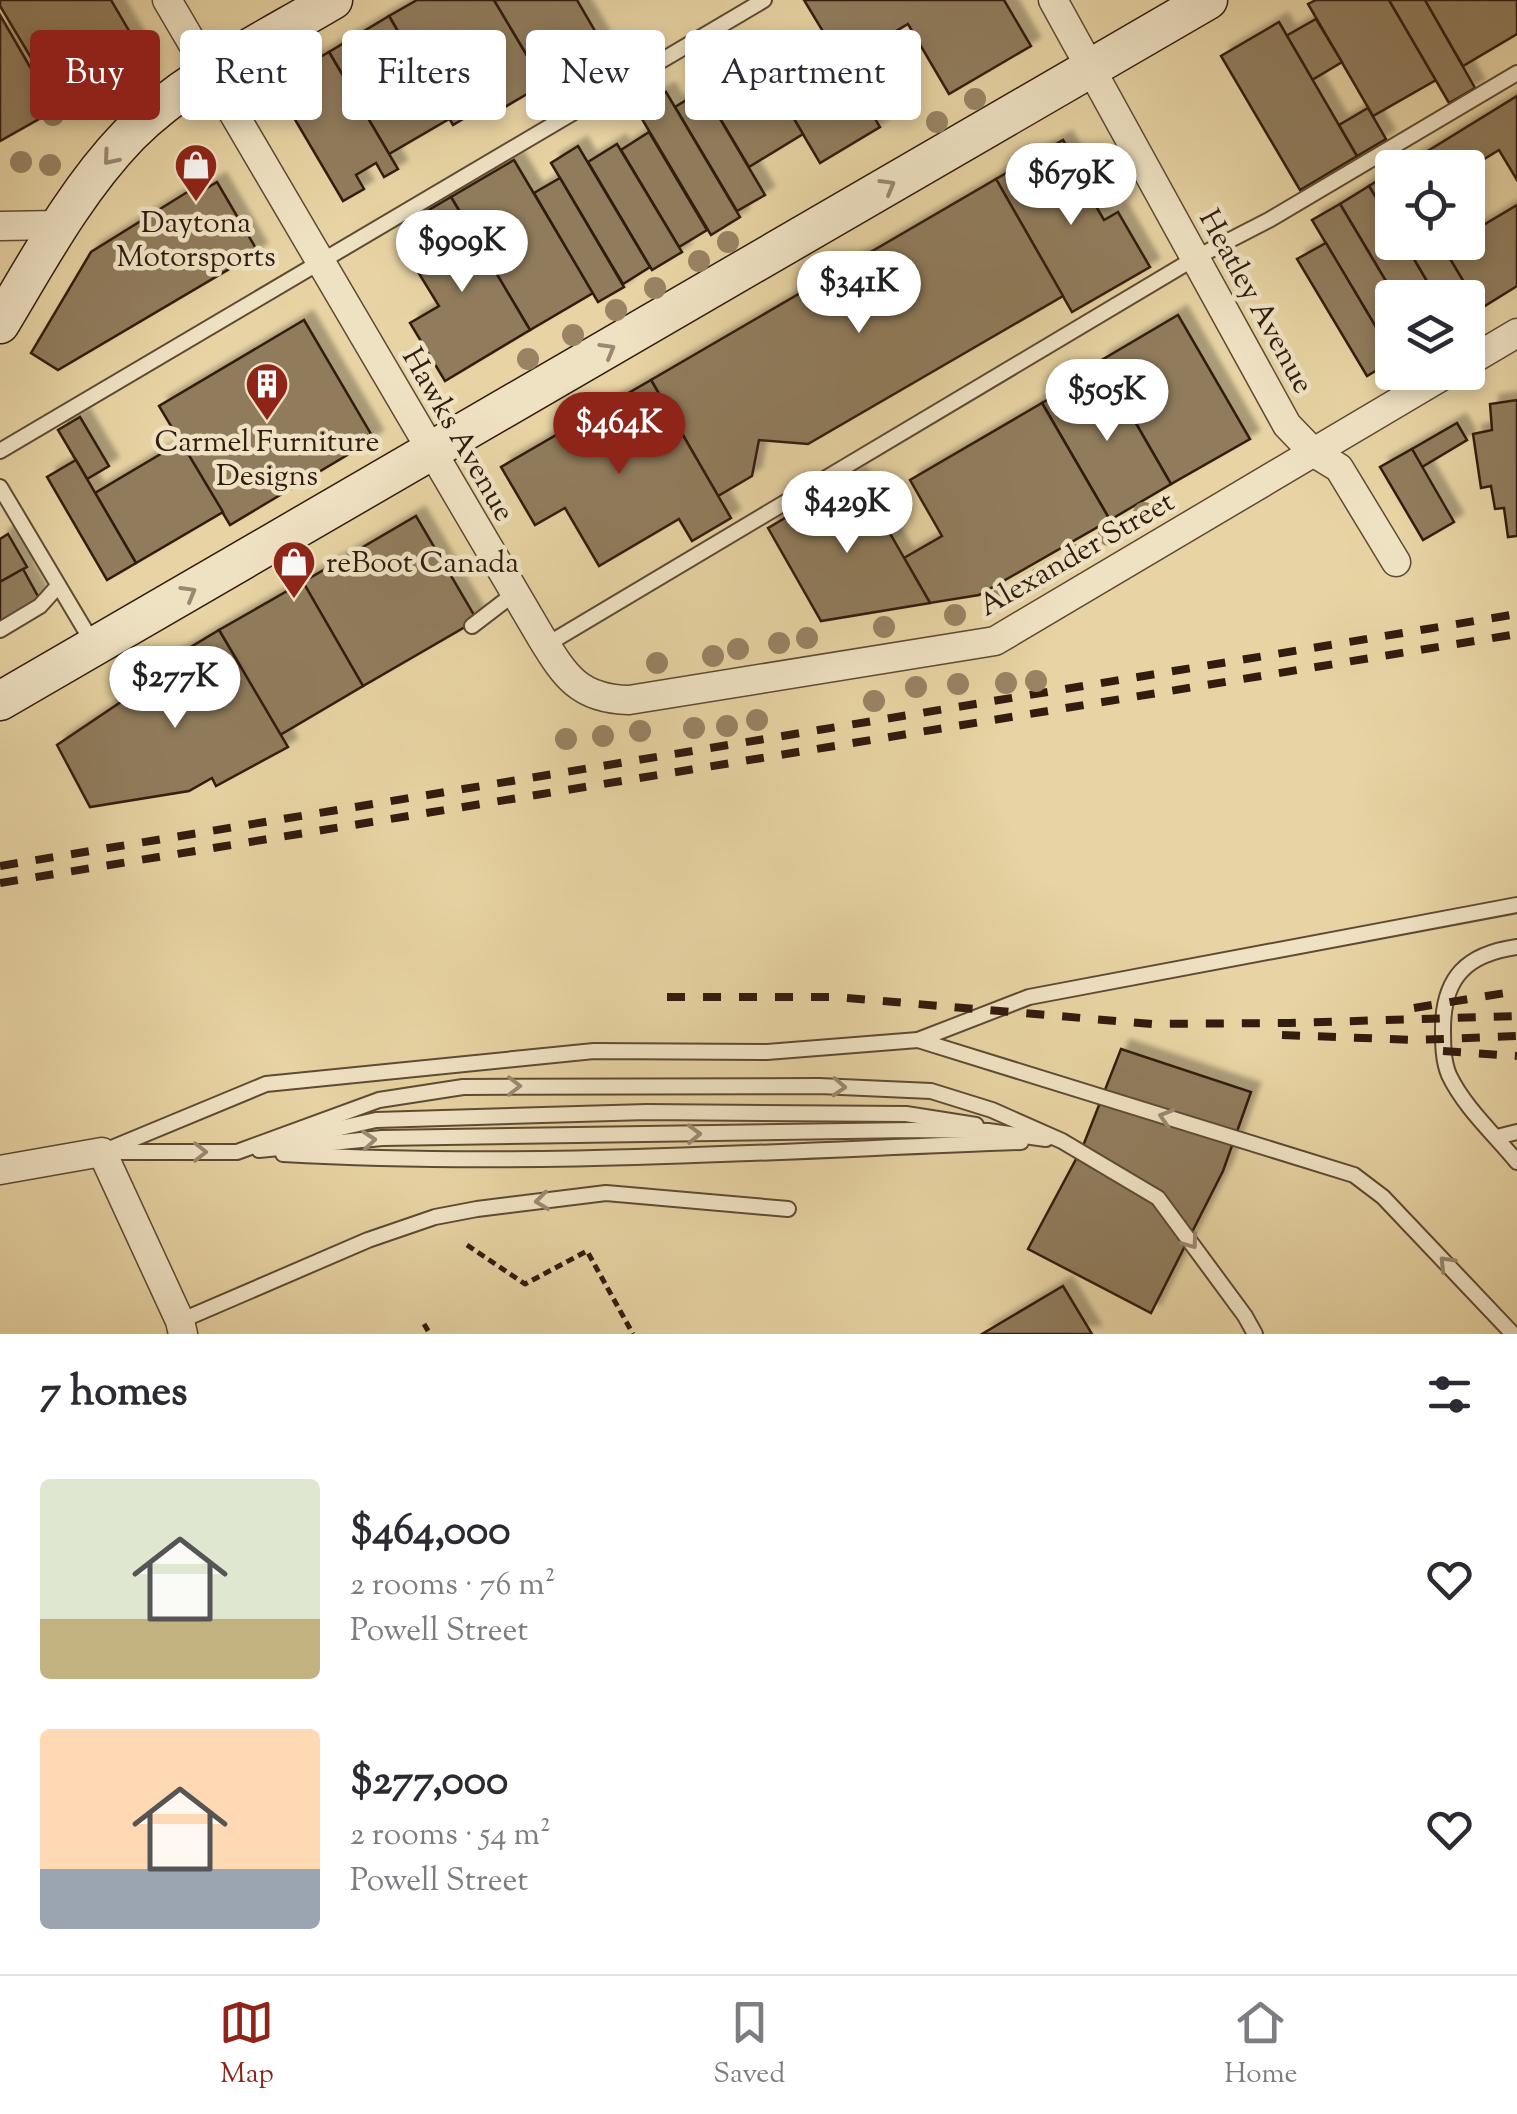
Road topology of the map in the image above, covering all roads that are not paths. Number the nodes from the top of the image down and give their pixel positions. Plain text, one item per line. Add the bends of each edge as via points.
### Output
1 (167, 0) edge
2 (332, 0) edge
3 (764, 0) edge
4 (1053, 0) edge
5 (1208, 0) edge
6 (184, 30) edge
7 (283, 30) edge
8 (1091, 68) junction
9 (1517, 73) edge
10 (180, 93) edge
11 (237, 120) edge
12 (0, 226) edge
13 (58, 226) junction
14 (1197, 258) junction
15 (321, 262) junction
16 (0, 324) edge
17 (1517, 333) edge
18 (1485, 352) edge
19 (1419, 390) edge
20 (0, 450) edge
21 (433, 452) junction
22 (1313, 452) junction
23 (3, 497) edge
24 (1396, 562) dead end
25 (58, 586) junction
26 (515, 594) junction
27 (472, 626) dead end
28 (0, 630) edge
29 (546, 645) junction
30 (95, 647) junction
31 (581, 689) joint
32 (0, 701) edge
33 (1517, 905) edge
34 (1517, 947) edge
35 (918, 1040) junction
36 (988, 1131) junction
37 (1517, 1132) edge
38 (1497, 1138) junction
39 (1062, 1140) junction
40 (102, 1152) junction
41 (237, 1152) junction
42 (1517, 1162) edge
43 (0, 1170) edge
44 (788, 1210) dead end
45 (182, 1328) edge
46 (1254, 1334) edge
47 (1514, 1334) edge

1 - 6 street, Hawks Avenue
2 - 7 main road
3 - 15 lane
4 - 8 street, Heatley Avenue
5 - 8 main road
8 - 14 street, Heatley Avenue
21 -> 8 main road
9 - 14 lane
10 -> 13 main road via 130,135
11 - 15 street, Hawks Avenue
12 - 13 street
13 - 16 main road
14 - 22 street, Heatley Avenue via 1287,425
14 - 29 lane
15 - 20 lane
15 - 21 street, Hawks Avenue
17 - 18 street
19 - 22 street, Alexander Street
21 - 26 street, Hawks Avenue
30 -> 21 main road
22 - 24 street, Heatley Avenue via 1339,468
22 - 31 street, Alexander Street via 994,641 629,700
23 - 25 lane
25 - 28 lane via 40,606
25 - 30 lane
26 - 27 lane
26 - 29 street, Hawks Avenue
29 - 31 street, Hawks Avenue
30 - 32 main road
33 - 35 lane via 1029,997
34 - 38 lane via 1480,955 1454,978 1444,1003 1450,1077
35 - 40 lane via 767,1052 594,1051 266,1084
47 -> 35 lane via 1354,1175
36 - 39 lane
41 -> 36 lane via 382,1138
36 - 41 lane via 906,1114 628,1112 376,1120
37 - 38 lane
38 - 42 lane
39 - 41 lane via 505,1161
41 -> 39 lane via 379,1100 463,1086 931,1091
39 -> 46 lane via 1158,1198
40 -> 41 lane
40 - 43 street
40 - 45 street
44 -> 45 lane via 606,1192 435,1217 368,1240

